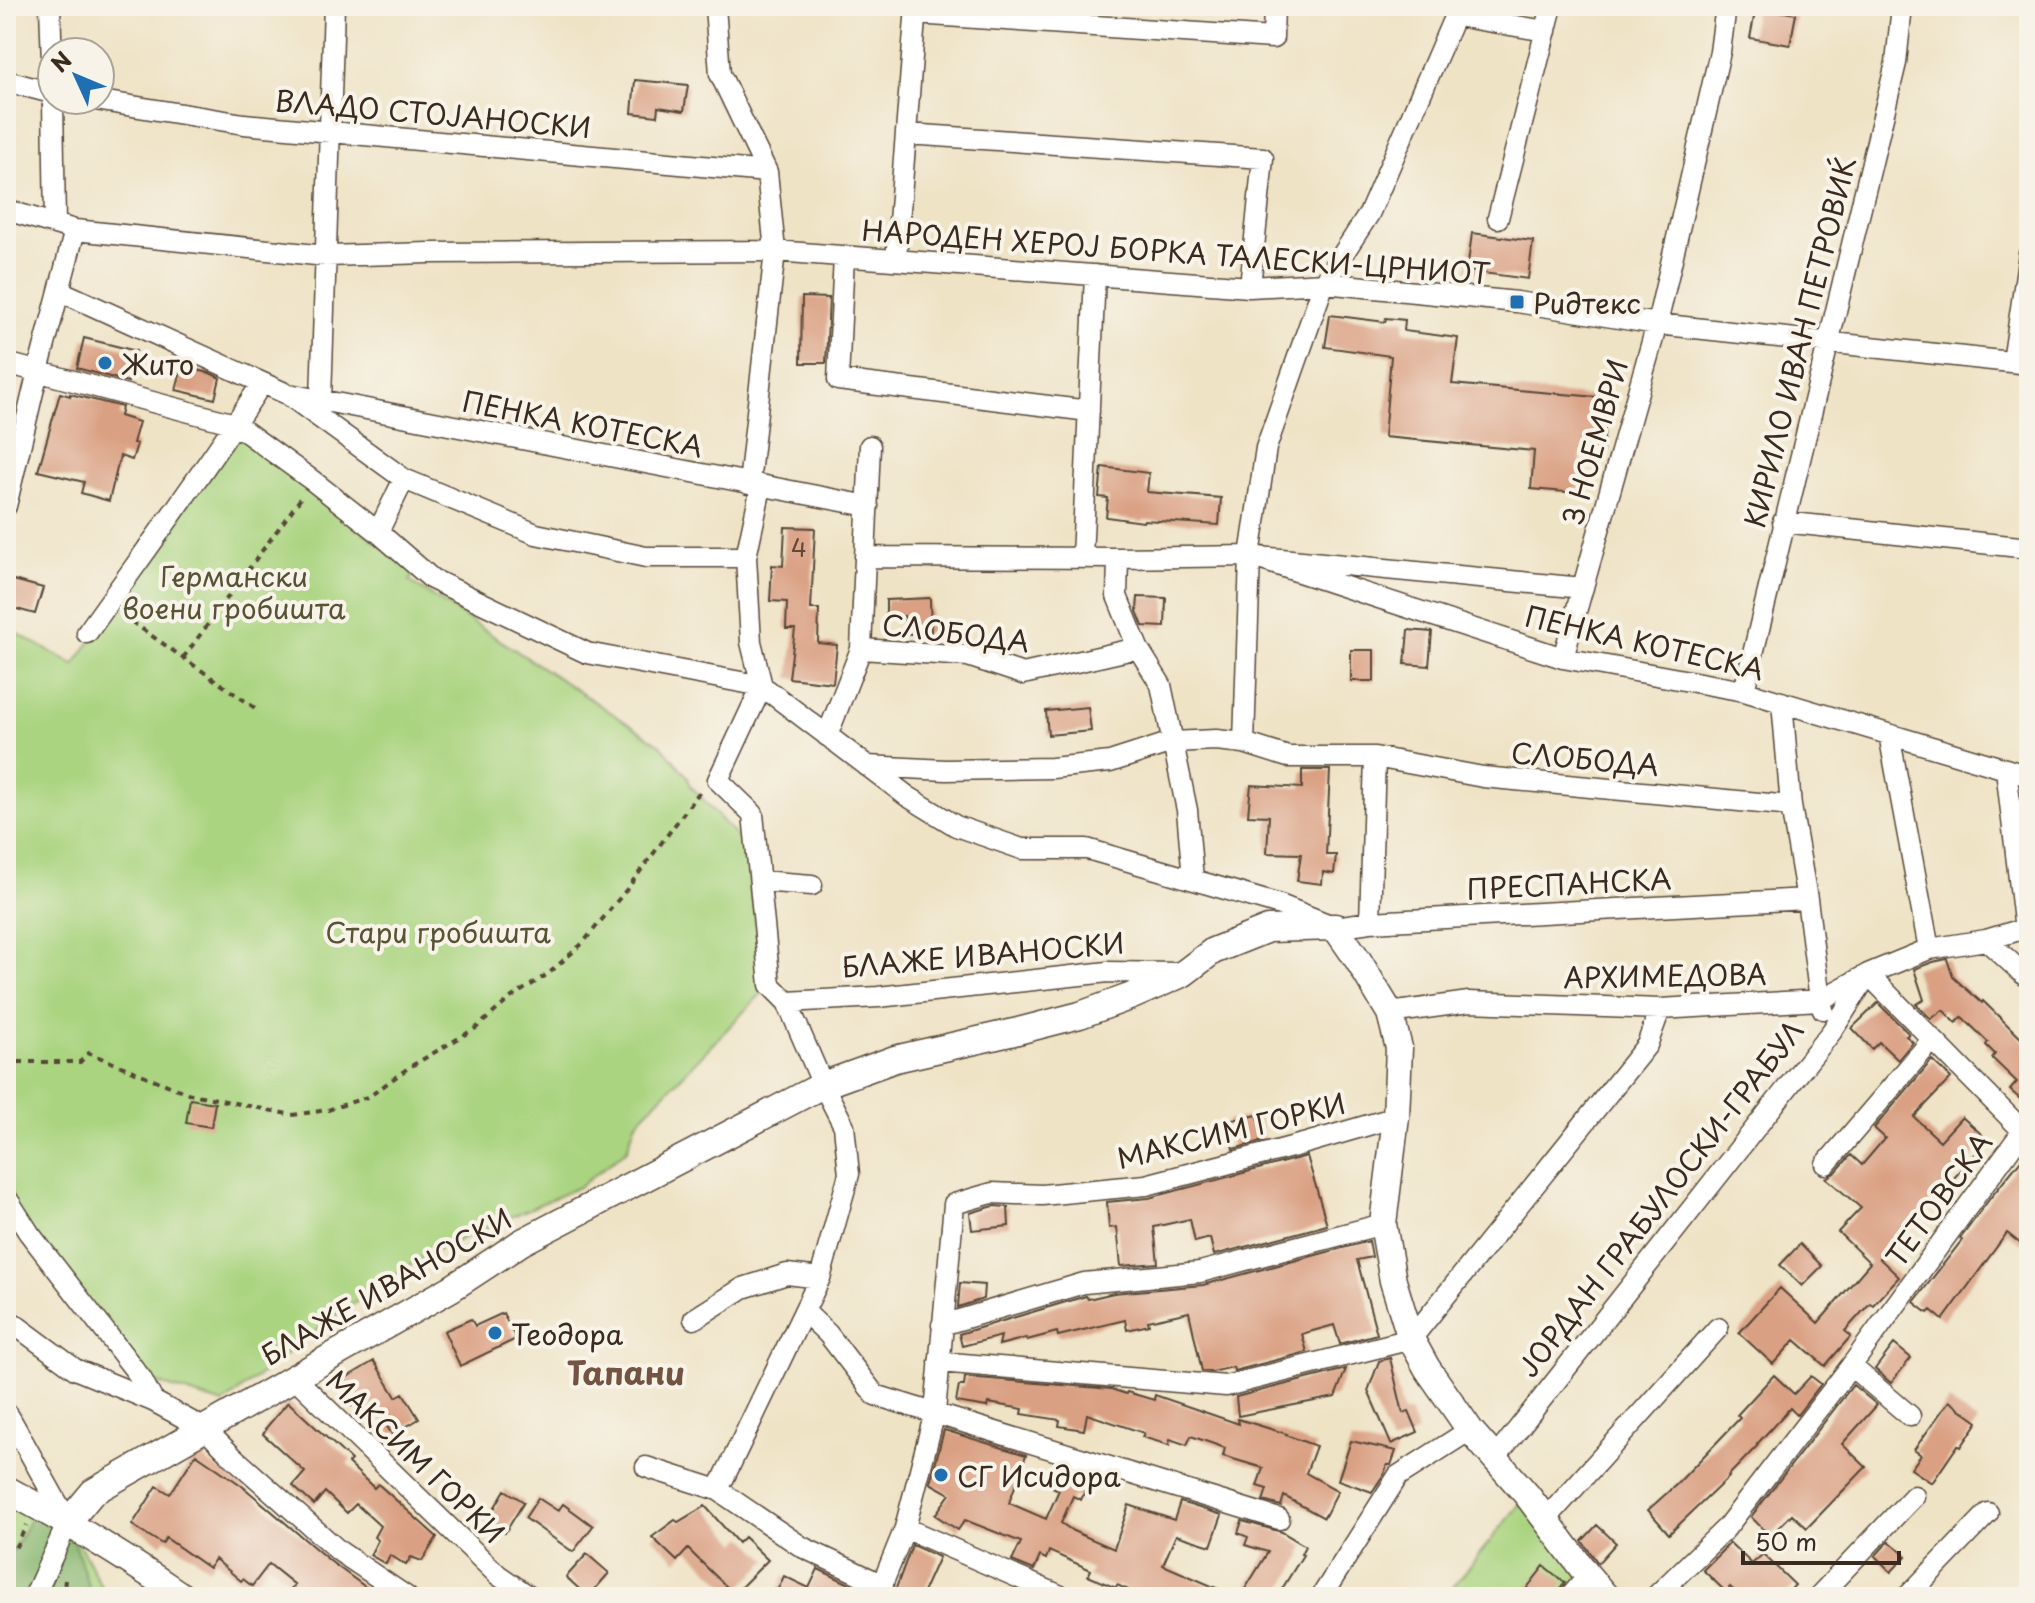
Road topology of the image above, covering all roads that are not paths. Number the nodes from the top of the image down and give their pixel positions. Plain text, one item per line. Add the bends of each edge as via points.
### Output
1 (50, 6) edge
2 (334, 6) edge
3 (715, 6) edge
4 (1274, 6) edge
5 (1552, 6) edge
6 (1726, 6) edge
7 (1902, 6) edge
8 (916, 10) edge
9 (1457, 11) edge
10 (1546, 31) junction
11 (51, 36) edge
12 (6, 81) edge
13 (36, 89) edge
14 (116, 103) edge
15 (53, 116) edge
16 (329, 132) junction
17 (907, 134) junction
18 (767, 172) junction
19 (6, 210) edge
20 (1498, 218) dead end
21 (55, 224) junction
22 (75, 230) junction
23 (775, 251) junction
24 (2029, 254) edge
25 (326, 256) junction
26 (844, 256) junction
27 (896, 260) junction
28 (1095, 275) junction
29 (1324, 283) junction
30 (1250, 287) junction
31 (60, 291) junction
32 (1657, 324) junction
33 (1829, 342) junction
34 (6, 363) edge
35 (2021, 363) edge
36 (38, 371) junction
37 (262, 383) junction
38 (317, 406) junction
39 (1089, 411) junction
40 (235, 424) junction
41 (870, 446) dead end
42 (404, 479) junction
43 (755, 485) junction
44 (6, 506) edge
45 (868, 506) junction
46 (1783, 522) junction
47 (378, 532) junction
48 (2029, 548) edge
49 (1250, 556) junction
50 (746, 557) junction
51 (865, 557) junction
52 (1082, 558) junction
53 (1118, 558) junction
54 (1583, 588) junction
55 (87, 633) dead end
56 (1138, 648) junction
57 (861, 649) junction
58 (1563, 658) junction
59 (762, 686) junction
60 (1744, 691) junction
61 (1782, 702) junction
62 (1889, 734) junction
63 (827, 736) junction
64 (1172, 742) junction
65 (1244, 743) junction
66 (1375, 757) junction
67 (867, 766) junction
68 (2006, 769) junction
69 (2029, 776) edge
70 (1791, 806) junction
71 (1193, 879) junction
72 (760, 881) junction
73 (812, 885) dead end
74 (1807, 899) junction
75 (1370, 922) junction
76 (1335, 927) junction
77 (2027, 928) edge
78 (1986, 940) junction
79 (1929, 949) junction
80 (1184, 973) junction
81 (1868, 974) junction
82 (2029, 979) edge
83 (1820, 1000) junction
84 (787, 1002) junction
85 (1660, 1009) junction
86 (1390, 1013) junction
87 (1832, 1031) junction
88 (1932, 1040) junction
89 (823, 1085) junction
90 (1396, 1117) junction
91 (1826, 1164) dead end
92 (6, 1197) edge
93 (1383, 1224) junction
94 (820, 1278) junction
95 (804, 1311) junction
96 (6, 1318) edge
97 (694, 1319) dead end
98 (942, 1325) junction
99 (1718, 1328) dead end
100 (1411, 1339) junction
101 (939, 1362) junction
102 (1851, 1366) junction
103 (294, 1377) junction
104 (153, 1401) junction
105 (935, 1412) junction
106 (6, 1413) edge
107 (1910, 1416) dead end
108 (205, 1429) junction
109 (1470, 1430) junction
110 (1496, 1457) junction
111 (646, 1467) dead end
112 (6, 1489) edge
113 (718, 1490) junction
114 (1914, 1496) dead end
115 (1988, 1513) dead end
116 (1279, 1519) dead end
117 (1546, 1519) junction
118 (68, 1522) junction
119 (905, 1528) junction
120 (498, 1575) junction
121 (1588, 1576) junction
122 (880, 1591) edge
123 (34, 1597) edge
124 (183, 1597) edge
125 (407, 1597) edge
126 (513, 1597) edge
127 (530, 1597) edge
128 (1063, 1597) edge
129 (1321, 1597) edge
130 (1570, 1597) edge
131 (1606, 1597) edge
132 (1655, 1597) edge
133 (1818, 1597) edge
134 (1907, 1597) edge

1 - 11 street
2 - 16 street
3 - 18 street via 720,74
4 - 8 street via 1273,38
5 - 10 street
6 - 32 street, 3 НОЕМВРИ
7 - 33 street, КИРИЛО ИВАН ПЕТРОВИЌ via 1896,63
8 - 17 street
9 - 10 street
9 - 29 street via 1369,214
10 - 20 street
12 - 13 street
14 - 16 street, ВЛАДО СТОЈАНОСКИ
15 - 21 street
16 - 18 street, ВЛАДО СТОЈАНОСКИ
16 - 25 street
17 - 27 street
17 - 30 street via 1263,158
18 - 23 street
19 - 21 street, НАРОДЕН ХЕРОЈ БОРКА ТАЛЕСКИ-ЦРНИОТ
21 - 22 street, НАРОДЕН ХЕРОЈ БОРКА ТАЛЕСКИ-ЦРНИОТ
22 - 25 street, НАРОДЕН ХЕРОЈ БОРКА ТАЛЕСКИ-ЦРНИОТ
22 - 31 street
23 - 25 street, НАРОДЕН ХЕРОЈ БОРКА ТАЛЕСКИ-ЦРНИОТ
23 - 26 street, НАРОДЕН ХЕРОЈ БОРКА ТАЛЕСКИ-ЦРНИОТ
23 - 43 street
24 - 35 street
25 - 38 street
26 - 27 street, НАРОДЕН ХЕРОЈ БОРКА ТАЛЕСКИ-ЦРНИОТ
26 - 39 street, НАРОДЕН ХЕРОЈ БОРКА ТАЛЕСКИ-ЦРНИОТ via 838,380
27 - 28 street, НАРОДЕН ХЕРОЈ БОРКА ТАЛЕСКИ-ЦРНИОТ
28 - 30 street, НАРОДЕН ХЕРОЈ БОРКА ТАЛЕСКИ-ЦРНИОТ
28 - 39 street
29 - 30 street, НАРОДЕН ХЕРОЈ БОРКА ТАЛЕСКИ-ЦРНИОТ
29 - 32 street, НАРОДЕН ХЕРОЈ БОРКА ТАЛЕСКИ-ЦРНИОТ via 1517,302
29 - 49 street via 1266,448
31 - 36 street
31 - 37 street, ПЕНКА КОТЕСКА
32 - 33 street, НАРОДЕН ХЕРОЈ БОРКА ТАЛЕСКИ-ЦРНИОТ
32 - 54 street, 3 НОЕМВРИ
33 - 35 street, НАРОДЕН ХЕРОЈ БОРКА ТАЛЕСКИ-ЦРНИОТ
33 - 46 street, КИРИЛО ИВАН ПЕТРОВИЌ
34 - 36 street
36 - 40 street
36 - 44 street
37 - 38 street, ПЕНКА КОТЕСКА
37 - 40 street
38 - 42 street, ПЕНКА КОТЕСКА
38 - 43 street, ПЕНКА КОТЕСКА
39 - 52 street
40 - 47 street
40 - 55 street
41 - 45 street
42 - 47 street
42 - 50 street, ПЕНКА КОТЕСКА via 536,534 646,557
43 - 45 street, ПЕНКА КОТЕСКА
43 - 50 street
45 - 51 street
46 - 48 street
46 - 60 street, КИРИЛО ИВАН ПЕТРОВИЌ
47 - 59 street via 432,579 587,653
49 - 53 street, ПЕНКА КОТЕСКА
49 - 54 street, ПЕНКА КОТЕСКА
49 - 58 street, ПЕНКА КОТЕСКА
49 - 65 street
50 - 59 street via 751,642
51 - 52 street, ПЕНКА КОТЕСКА
51 - 57 street
52 - 53 street, ПЕНКА КОТЕСКА
53 - 56 street via 1117,596
54 - 58 street, 3 НОЕМВРИ
56 - 57 street, СЛОБОДА via 1023,674 968,656
56 - 64 street via 1161,685
57 - 63 street
58 - 60 street, ПЕНКА КОТЕСКА
59 - 63 street
59 - 72 street via 718,780 753,814
60 - 61 street, ПЕНКА КОТЕСКА
61 - 62 street, ПЕНКА КОТЕСКА
61 - 70 street
62 - 68 street, ПЕНКА КОТЕСКА
62 - 79 street
63 - 67 street
64 - 65 street, СЛОБОДА
64 - 67 street, СЛОБОДА via 1110,762 1052,768
64 - 71 street via 1187,810
65 - 66 street, СЛОБОДА via 1288,757
66 - 70 street, СЛОБОДА via 1483,777
66 - 75 street
67 - 71 street via 956,826 1009,845 1087,849
68 - 69 street, ПЕНКА КОТЕСКА
68 - 77 street, АРХИМЕДОВА
70 - 74 street
71 - 76 street
72 - 73 street
72 - 84 street via 770,985
74 - 75 street, ПРЕСПАНСКА
74 - 83 street
75 - 76 street, ПРЕСПАНСКА
76 - 80 street, БЛАЖЕ ИВАНОСКИ via 1268,929 1213,951
76 - 86 street
77 - 78 street, АРХИМЕДОВА
78 - 79 street, АРХИМЕДОВА
78 - 82 street
79 - 81 street, АРХИМЕДОВА
80 - 84 street, БЛАЖЕ ИВАНОСКИ via 1108,972
80 - 89 street, БЛАЖЕ ИВАНОСКИ via 1080,1015 895,1059
81 - 83 street, АРХИМЕДОВА
81 - 87 street, ЈОРДАН ГРАБУЛОСКИ-ГРАБУЛ
81 - 88 street, ТЕТОВСКА
83 - 85 street, АРХИМЕДОВА
83 - 87 street
84 - 89 street
85 - 86 street, АРХИМЕДОВА via 1469,1002
85 - 100 street via 1647,1045
86 - 90 street via 1399,1048
87 - 110 street, ЈОРДАН ГРАБУЛОСКИ-ГРАБУЛ
88 - 91 street
88 - 102 street, ТЕТОВСКА via 2023,1131
89 - 94 street via 844,1126 849,1174
89 - 103 street, БЛАЖЕ ИВАНОСКИ via 522,1242
90 - 93 street
90 - 98 street, МАКСИМ ГОРКИ via 1146,1185 1042,1195 992,1193 954,1204
92 - 104 street
93 - 98 street via 1200,1272 1084,1283
93 - 100 street
94 - 95 street
94 - 97 street via 787,1274 743,1288
95 - 105 street via 875,1395
95 - 113 street
96 - 104 street via 75,1369
98 - 101 street, МАКСИМ ГОРКИ
99 - 117 street
100 - 101 street via 1226,1386
100 - 109 street
101 - 105 street, МАКСИМ ГОРКИ
102 - 107 street
102 - 132 street, ТЕТОВСКА via 1726,1528
103 - 108 street, БЛАЖЕ ИВАНОСКИ
103 - 120 street, МАКСИМ ГОРКИ
104 - 108 street
105 - 116 street
105 - 119 street, МАКСИМ ГОРКИ
106 - 118 street
108 - 118 street, БЛАЖЕ ИВАНОСКИ via 93,1492
108 - 125 street via 339,1551
109 - 110 street
109 - 129 street via 1398,1476
110 - 117 street
111 - 113 street, МАКСИМ ГОРКИ
112 - 118 street
113 - 122 street, МАКСИМ ГОРКИ
114 - 133 street
115 - 134 street
117 - 121 street
118 - 123 street, БЛАЖЕ ИВАНОСКИ
118 - 124 street
119 - 122 street, МАКСИМ ГОРКИ
119 - 128 street
120 - 126 street, МАКСИМ ГОРКИ
120 - 127 street, МАКСИМ ГОРКИ
121 - 130 street
121 - 131 street

